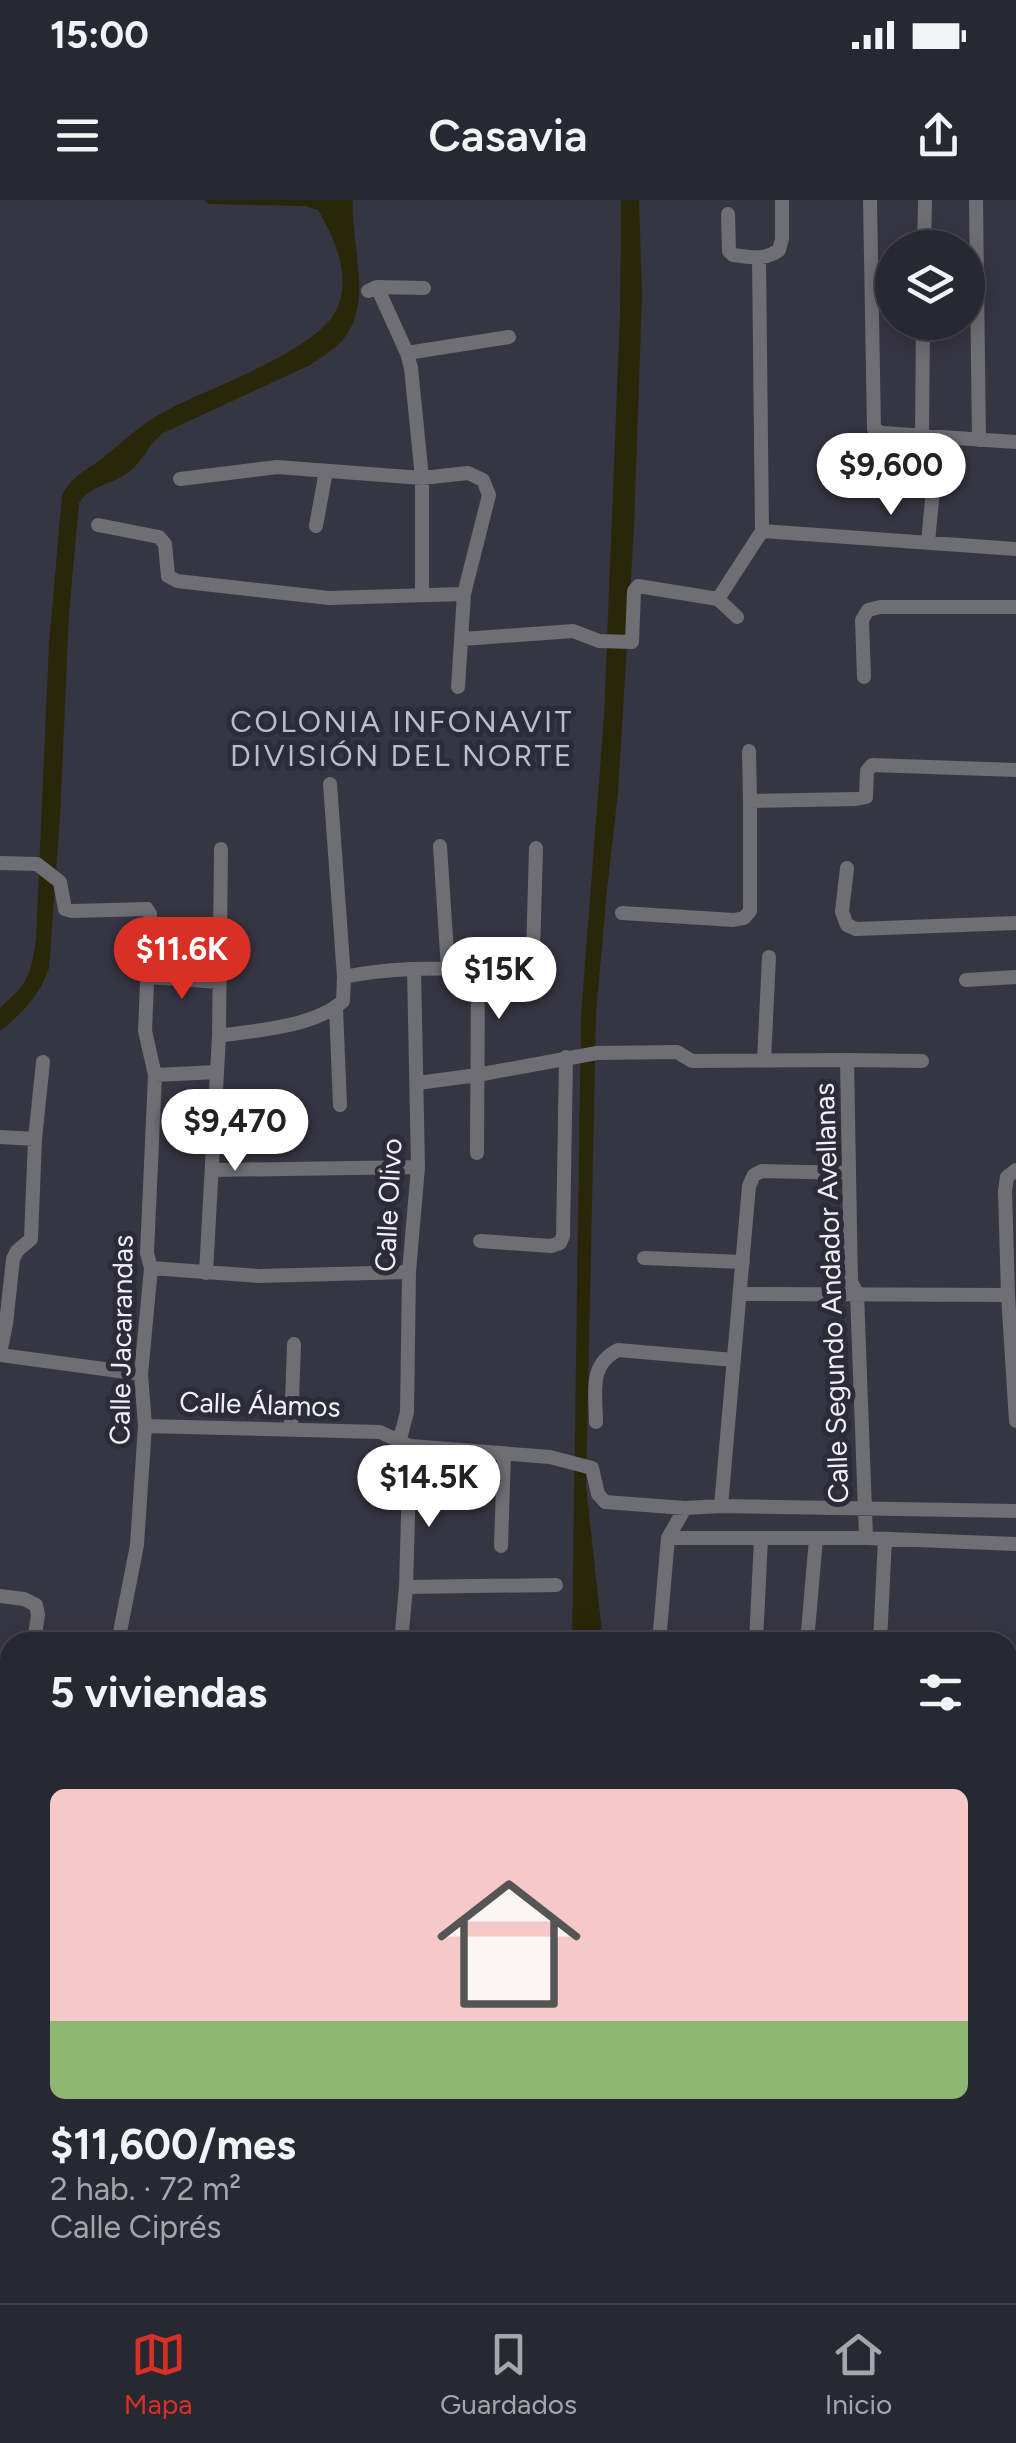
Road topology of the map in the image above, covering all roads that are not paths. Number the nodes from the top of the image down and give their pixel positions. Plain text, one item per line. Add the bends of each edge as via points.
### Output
1 (782, 200) edge
2 (870, 200) edge
3 (925, 200) edge
4 (976, 200) edge
5 (728, 214) dead end
6 (924, 230) edge
7 (758, 258) junction
8 (424, 288) dead end
9 (509, 338) dead end
10 (923, 340) edge
11 (407, 353) junction
12 (922, 436) junction
13 (938, 437) junction
14 (979, 440) junction
15 (1016, 442) edge
16 (326, 470) junction
17 (422, 478) junction
18 (180, 479) dead end
19 (98, 525) dead end
20 (316, 526) dead end
21 (762, 532) junction
22 (928, 542) junction
23 (1016, 549) edge
24 (422, 594) junction
25 (464, 594) junction
26 (718, 600) junction
27 (1016, 607) edge
28 (736, 617) dead end
29 (462, 639) junction
30 (864, 677) dead end
31 (458, 687) dead end
32 (749, 752) dead end
33 (1016, 770) edge
34 (330, 784) dead end
35 (750, 800) junction
36 (440, 846) dead end
37 (222, 848) dead end
38 (536, 848) dead end
39 (0, 863) edge
40 (847, 868) dead end
41 (622, 913) dead end
42 (1016, 923) edge
43 (769, 957) dead end
44 (414, 969) junction
45 (448, 969) junction
46 (478, 969) junction
47 (148, 977) junction
48 (344, 977) junction
49 (1016, 977) edge
50 (966, 980) dead end
51 (219, 982) junction
52 (336, 1008) junction
53 (219, 1036) junction
54 (570, 1057) junction
55 (764, 1060) junction
56 (848, 1060) junction
57 (922, 1061) dead end
58 (44, 1062) dead end
59 (217, 1072) junction
60 (155, 1075) junction
61 (476, 1075) junction
62 (418, 1082) junction
63 (340, 1105) dead end
64 (0, 1137) edge
65 (36, 1139) junction
66 (477, 1153) dead end
67 (418, 1167) junction
68 (214, 1170) junction
69 (1016, 1170) edge
70 (849, 1174) junction
71 (480, 1240) dead end
72 (644, 1258) dead end
73 (743, 1262) junction
74 (151, 1268) junction
75 (410, 1272) junction
76 (206, 1274) junction
77 (857, 1293) junction
78 (740, 1294) junction
79 (1008, 1296) junction
80 (3, 1324) edge
81 (294, 1344) dead end
82 (0, 1354) edge
83 (734, 1360) junction
84 (141, 1374) junction
85 (1016, 1412) edge
86 (1016, 1421) edge
87 (596, 1422) dead end
88 (145, 1426) junction
89 (291, 1430) junction
90 (405, 1445) junction
91 (504, 1454) junction
92 (721, 1506) junction
93 (684, 1508) junction
94 (865, 1508) junction
95 (1016, 1510) edge
96 (668, 1538) junction
97 (762, 1538) junction
98 (866, 1538) junction
99 (816, 1539) junction
100 (886, 1539) junction
101 (1016, 1544) edge
102 (501, 1546) dead end
103 (556, 1586) dead end
104 (406, 1587) junction
105 (0, 1596) edge
106 (35, 1632) edge
107 (120, 1632) edge
108 (401, 1632) edge
109 (660, 1632) edge
110 (757, 1632) edge
111 (808, 1632) edge
112 (881, 1632) edge

1 - 7 street via 779,250
2 - 12 street via 874,429
3 - 6 street
4 - 14 street
5 - 7 street via 729,251
7 - 21 street
8 - 11 street via 372,289
9 - 11 street
10 - 12 street
11 - 17 street
12 - 13 street
13 - 14 street
13 - 22 street
14 - 15 street
16 - 17 street
16 - 18 street
16 - 20 street
17 - 24 street
17 - 25 street via 468,473 483,480 489,494
19 - 24 street via 159,538 168,576 177,581 329,598
21 - 22 street
21 - 26 street
22 - 23 street
24 - 25 street
25 - 29 street
26 - 28 street
26 - 29 street via 638,586 632,642 599,641 573,631
27 - 30 street via 868,610 862,620
29 - 31 street
32 - 35 street
33 - 35 street via 872,765 866,796 856,800
34 - 48 street
35 - 41 street via 750,912 744,918
36 - 45 street
37 - 51 street
38 - 46 street via 529,965
39 - 47 street, Calle Jacarandas via 36,864 60,882 65,908 72,911 147,910
40 - 42 street via 842,912 847,926 856,929
43 - 55 street
44 - 45 street
44 - 48 street
44 - 62 street, Calle Olivo
45 - 46 street
46 - 61 street
47 - 51 street
47 - 60 street, Calle Jacarandas via 145,1032
48 - 52 street via 343,1002
49 - 50 street
51 - 53 street
52 - 53 street via 285,1026
52 - 63 street
53 - 59 street
54 - 55 street, Calle Segundo Andador Avellanas via 678,1052 692,1060
54 - 61 street, Calle Segundo Andador Avellanas
54 - 71 street via 560,1243
55 - 56 street, Calle Segundo Andador Avellanas
56 - 57 street
56 - 70 street, Calle Segundo Andador Avellanas
58 - 65 street
59 - 60 street
59 - 68 street
60 - 74 street, Calle Jacarandas
61 - 62 street, Calle Segundo Andador Avellanas
61 - 66 street
62 - 67 street, Calle Olivo
64 - 65 street
65 - 80 street via 31,1239 14,1260
67 - 68 street
67 - 75 street, Calle Olivo
68 - 76 street
69 - 79 street via 1005,1191
70 - 73 street via 754,1175
70 - 77 street, Calle Segundo Andador Avellanas via 851,1282
72 - 73 street
73 - 78 street
74 - 76 street
74 - 84 street, Calle Jacarandas
75 - 76 street
75 - 90 street, Calle Olivo
77 - 78 street
77 - 79 street
77 - 94 street, Calle Segundo Andador Avellanas
78 - 83 street
79 - 85 street
80 - 82 street
81 - 89 street
82 - 84 street
83 - 87 street via 618,1350 606,1355 596,1369
83 - 92 street
84 - 88 street, Calle Jacarandas
85 - 86 street
88 - 89 street, Calle Álamos
88 - 107 street, Calle Jacarandas via 137,1544
89 - 90 street, Calle Álamos via 380,1432
90 - 91 street, Calle Álamos
90 - 104 street, Calle Olivo
91 - 93 street, Calle Álamos via 592,1468 605,1502
91 - 102 street
92 - 93 street
92 - 94 street
93 - 96 street
94 - 95 street
94 - 98 street, Calle Segundo Andador Avellanas
96 - 97 street
96 - 109 street
97 - 99 street
97 - 110 street
98 - 99 street
98 - 100 street
99 - 111 street
100 - 101 street
100 - 112 street
103 - 104 street
104 - 108 street, Calle Olivo
105 - 106 street via 36,1605

